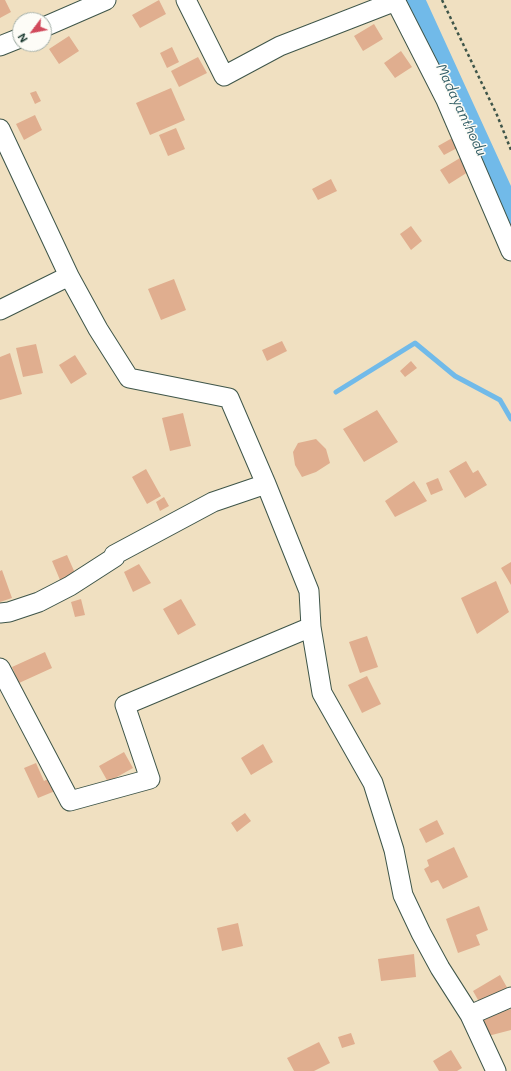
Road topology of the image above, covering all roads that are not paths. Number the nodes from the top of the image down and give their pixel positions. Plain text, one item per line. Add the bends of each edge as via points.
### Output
1 (106, 0) edge
2 (186, 0) edge
3 (395, 1) edge
4 (52, 24) edge
5 (12, 41) edge
6 (0, 46) edge
7 (0, 129) edge
8 (511, 252) edge
9 (69, 276) junction
10 (0, 310) edge
11 (266, 484) junction
12 (0, 613) edge
13 (311, 627) junction
14 (0, 668) edge
15 (511, 997) edge
16 (470, 1015) junction
17 (491, 1068) edge

1 - 4 street
2 - 3 street via 224,76 280,46
3 - 8 street via 446,100
5 - 6 street
7 - 9 street
9 - 10 street
9 - 11 street via 98,329 130,378 229,398
11 - 12 street via 213,502 114,555 115,557 76,582 39,602
11 - 13 street via 309,591
13 - 14 street via 125,705 150,779 70,801
13 - 16 street via 322,693 373,783 394,850 403,895 440,968
15 - 16 street
16 - 17 street

